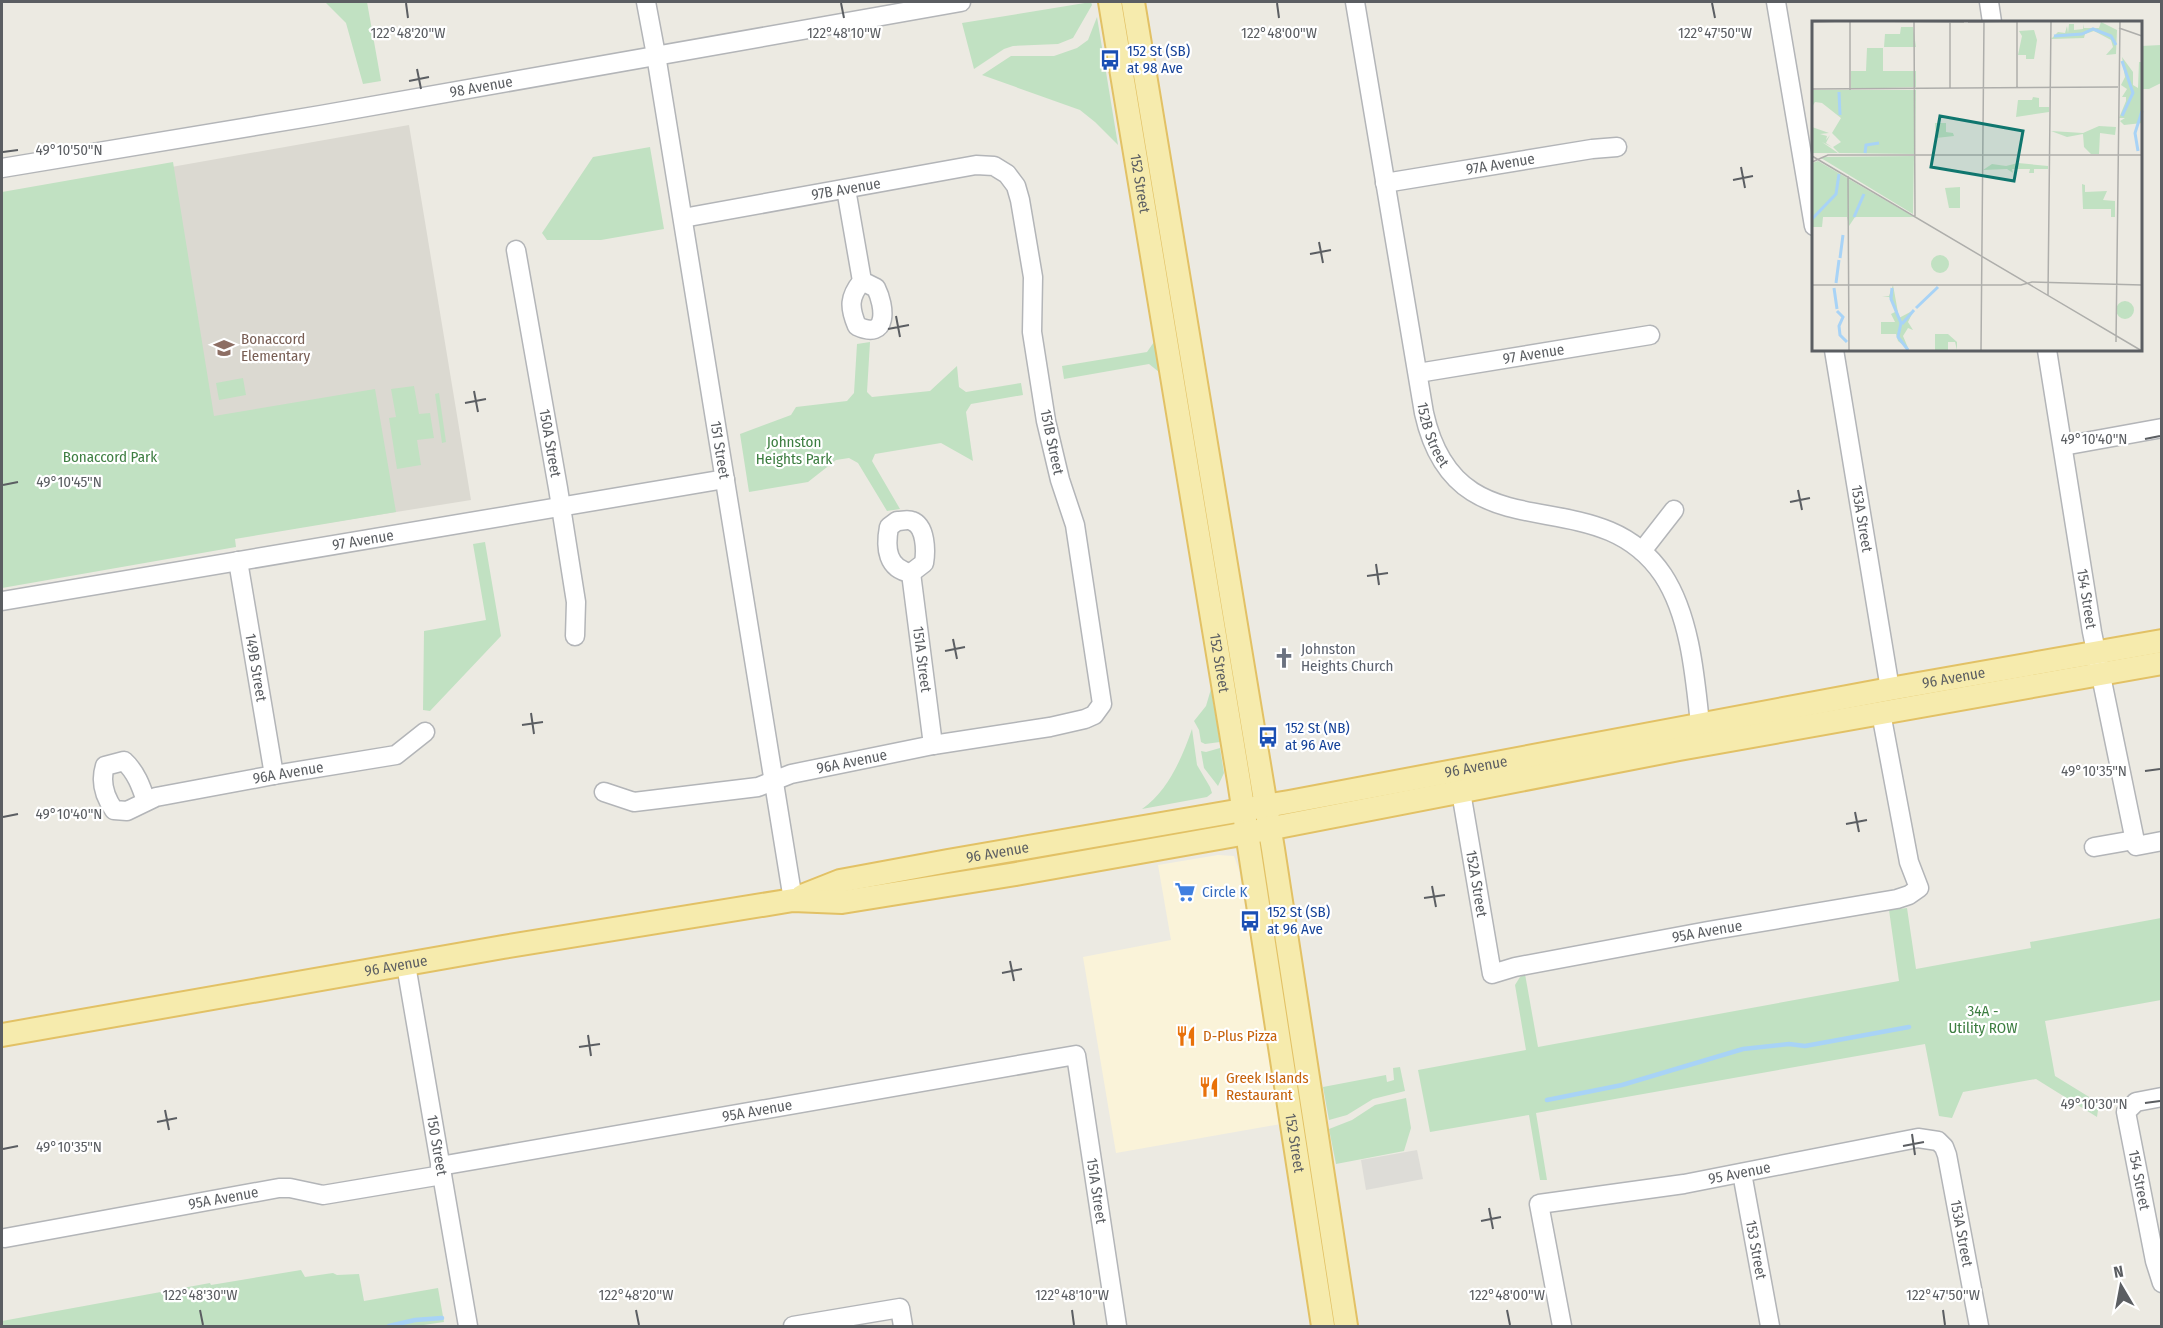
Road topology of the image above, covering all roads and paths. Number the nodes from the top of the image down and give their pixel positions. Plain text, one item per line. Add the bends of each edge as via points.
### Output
1 (646, 2) edge
2 (961, 2) edge
3 (1110, 2) edge
4 (1133, 2) edge
5 (1355, 2) edge
6 (1776, 2) edge
7 (1989, 2) edge
8 (1992, 21) edge
9 (656, 55) junction
10 (1617, 147) dead end
11 (2, 168) edge
12 (1007, 174) joint
13 (1385, 183) junction
14 (846, 189) junction
15 (1812, 214) edge
16 (683, 218) junction
17 (516, 250) dead end
18 (862, 281) dead end
19 (1650, 335) dead end
20 (1834, 351) edge
21 (2047, 351) edge
22 (1418, 373) junction
23 (2162, 428) edge
24 (2063, 446) junction
25 (725, 479) junction
26 (561, 506) junction
27 (1674, 510) dead end
28 (1642, 551) junction
29 (238, 561) junction
30 (911, 573) dead end
31 (2, 601) edge
32 (575, 636) dead end
33 (2162, 640) edge
34 (2099, 663) junction
35 (2162, 663) edge
36 (1890, 689) junction
37 (1099, 711) joint
38 (1881, 714) junction
39 (1700, 724) junction
40 (425, 732) dead end
41 (933, 745) junction
42 (1678, 749) junction
43 (274, 775) junction
44 (773, 781) junction
45 (604, 792) dead end
46 (1461, 792) junction
47 (146, 801) dead end
48 (1255, 808) junction
49 (1258, 831) junction
50 (2162, 841) edge
51 (2135, 843) junction
52 (2094, 847) dead end
53 (793, 900) junction
54 (406, 965) junction
55 (1492, 974) joint
56 (2, 1035) edge
57 (1076, 1055) joint
58 (1287, 1094) junction
59 (2162, 1097) edge
60 (1312, 1106) junction
61 (1938, 1141) joint
62 (441, 1171) junction
63 (1742, 1173) junction
64 (5, 1238) dead end
65 (2162, 1283) edge
66 (468, 1326) edge
67 (793, 1326) edge
68 (903, 1326) edge
69 (1117, 1326) edge
70 (1323, 1326) edge
71 (1346, 1326) edge
72 (1562, 1326) edge
73 (1770, 1326) edge
74 (1979, 1326) edge

1 - 9 street, 151 Street
2 - 9 street, 98 Avenue
3 - 48 main road, 152 Street
4 - 48 main road, 152 Street
5 - 13 street, 152B Street
6 - 15 street
7 - 8 street
9 - 11 street, 98 Avenue
9 - 16 street, 151 Street
10 - 13 street, 97A Avenue
12 - 14 street, 97B Avenue via 994,165 976,165
12 - 37 street, 151B Street via 1020,200 1033,277 1032,332 1046,421 1075,525 1101,693
13 - 22 street, 152B Street
14 - 16 street, 97B Avenue
14 - 18 street
16 - 25 street, 151 Street
17 - 26 street, 150A Street
19 - 22 street, 97 Avenue
20 - 36 street, 153A Street
21 - 24 street, 154 Street
22 - 28 street, 152B Street via 1431,441 1456,480 1490,502 1590,523
23 - 24 street
24 - 34 street, 154 Street
25 - 26 street, 97 Avenue
25 - 44 street, 151 Street
26 - 29 street, 97 Avenue
26 - 32 street, 150A Street via 576,602
27 - 28 street
28 - 39 street, 152B Street via 1668,584 1682,616
29 - 31 street, 97 Avenue
29 - 43 street, 149B Street
30 - 41 street, 151A Street
33 - 34 main road, 96 Avenue
34 - 35 main road, 96 Avenue
34 - 36 main road, 96 Avenue
34 - 38 main road, 96 Avenue
34 - 51 street, 154 Street
36 - 39 main road, 96 Avenue
37 - 41 street, 96A Avenue via 1094,716 1050,728
38 - 42 main road, 96 Avenue
38 - 55 street, 95A Avenue via 1909,862 1919,888 1909,895
39 - 42 main road
39 - 48 main road, 96 Avenue
40 - 43 street, 96A Avenue via 396,755
41 - 44 street, 96A Avenue via 790,774
42 - 46 main road, 96 Avenue
43 - 47 street, 96A Avenue
44 - 45 street, 96A Avenue via 758,787 633,802
44 - 53 street, 151 Street
46 - 49 main road, 96 Avenue
46 - 55 street, 152A Street
48 - 49 main road, 152 Street
48 - 53 main road, 96 Avenue via 840,881
49 - 53 main road, 96 Avenue via 842,902
49 - 58 main road, 152 Street
49 - 60 main road, 152 Street
50 - 51 street
51 - 52 street
53 - 54 main road, 96 Avenue
54 - 56 main road, 96 Avenue
54 - 62 street, 150 Street
57 - 62 street, 95A Avenue
57 - 69 street, 151A Street
58 - 60 main road via 1294,1094
58 - 70 main road, 152 Street
59 - 65 street, 154 Street via 2136,1102 2126,1112
60 - 71 main road, 152 Street
61 - 63 street, 95 Avenue via 1918,1138
61 - 74 street, 153A Street via 1947,1155
62 - 64 street, 95A Avenue via 323,1195 279,1188
62 - 66 street, 150 Street
63 - 72 street, 95 Avenue via 1539,1204
63 - 73 street, 153 Street
67 - 68 street via 900,1308

